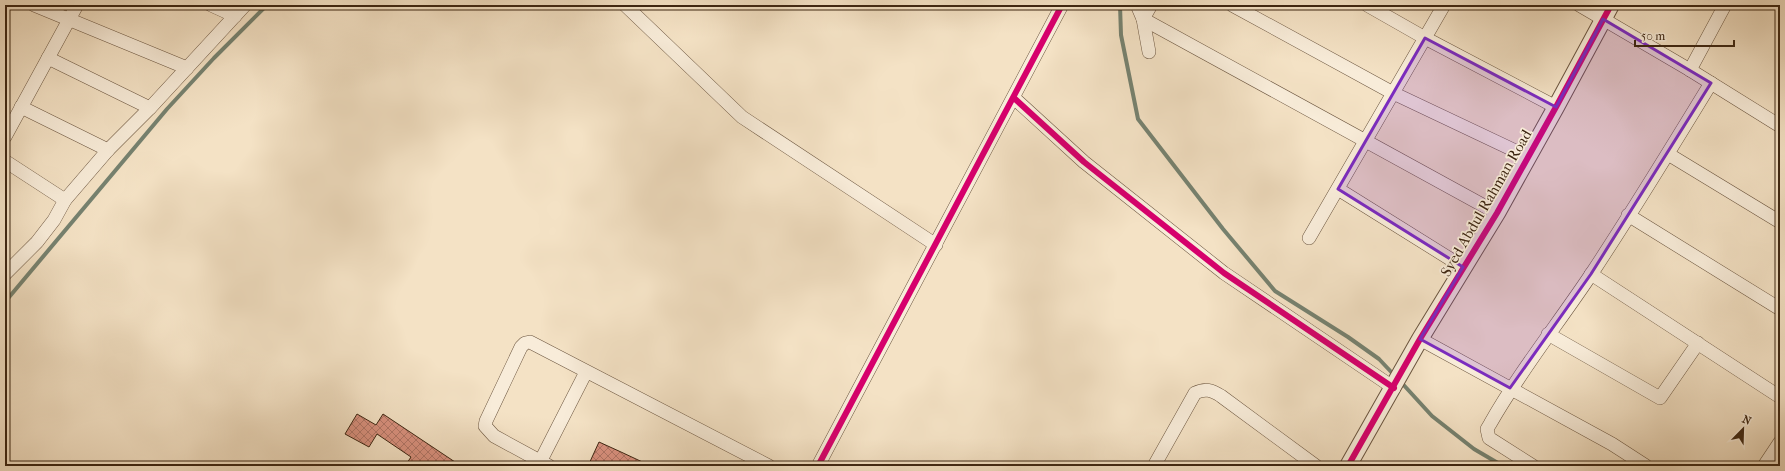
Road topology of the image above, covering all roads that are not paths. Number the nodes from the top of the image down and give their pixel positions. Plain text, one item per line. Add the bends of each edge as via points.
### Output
1 (34, 5) edge
2 (77, 5) edge
3 (211, 5) edge
4 (245, 5) edge
5 (625, 5) edge
6 (1062, 5) edge
7 (1137, 5) edge
8 (1151, 5) edge
9 (1232, 5) edge
10 (1367, 5) edge
11 (1444, 5) edge
12 (1579, 5) edge
13 (1611, 5) edge
14 (1725, 5) edge
15 (235, 16) junction
16 (69, 19) junction
17 (1143, 19) junction
18 (1603, 19) junction
19 (1425, 38) junction
20 (1149, 52) dead end
21 (48, 58) junction
22 (187, 68) junction
23 (1690, 70) junction
24 (1711, 83) junction
25 (1393, 93) junction
26 (1014, 98) junction
27 (21, 107) junction
28 (1556, 107) junction
29 (150, 108) junction
30 (1780, 126) edge
31 (5, 137) edge
32 (1365, 142) junction
33 (108, 150) junction
34 (1668, 154) junction
35 (1528, 157) junction
36 (5, 161) edge
37 (1338, 189) junction
38 (65, 200) junction
39 (1497, 213) junction
40 (1628, 215) junction
41 (1780, 222) edge
42 (1309, 238) dead end
43 (936, 245) junction
44 (1463, 266) junction
45 (5, 274) edge
46 (1591, 274) junction
47 (1780, 309) edge
48 (1548, 334) junction
49 (1420, 339) junction
50 (1698, 343) junction
51 (586, 372) junction
52 (1394, 388) junction
53 (1510, 388) junction
54 (1780, 397) edge
55 (1780, 442) edge
56 (542, 465) edge
57 (769, 466) edge
58 (818, 466) edge
59 (1154, 466) edge
60 (1316, 466) edge
61 (1348, 466) edge
62 (1533, 466) edge
63 (1646, 466) edge
64 (1764, 466) edge

1 - 16 street
2 - 16 street
3 - 15 street
4 - 15 street
5 - 43 street via 742,116
6 - 26 street
7 - 17 street
8 - 17 street
9 - 25 street
10 - 19 street
11 - 19 street
12 - 18 street
13 - 18 street, Syed Abdul Rahman Road
14 - 23 street
15 - 22 street
16 - 21 street
16 - 22 street
17 - 20 street
17 - 32 street
18 - 23 street
18 - 28 street, Syed Abdul Rahman Road
19 - 25 street
19 - 28 street
21 - 27 street
21 - 29 street
22 - 29 street
23 - 24 street
24 - 30 street
24 - 34 street
25 - 32 street
25 - 35 street
26 - 43 street
26 - 52 street via 1084,162 1224,273
27 - 31 street
27 - 33 street
28 - 35 street, Syed Abdul Rahman Road
29 - 33 street
32 - 37 street
32 - 39 street
33 - 38 street
34 - 40 street
34 - 41 street
35 - 39 street, Syed Abdul Rahman Road
36 - 38 street
37 - 42 street
37 - 44 street
38 - 45 street via 37,242
39 - 44 street, Syed Abdul Rahman Road
40 - 46 street
40 - 47 street
43 - 58 street
44 - 49 street, Syed Abdul Rahman Road
46 - 48 street
46 - 50 street
48 - 50 street via 1660,398
48 - 53 street
49 - 52 street, Syed Abdul Rahman Road
49 - 53 street
50 - 54 street
51 - 56 street
51 - 56 street via 530,342 521,347 486,421 486,426 494,436
51 - 57 street
52 - 61 street, Syed Abdul Rahman Road
53 - 62 street via 1490,424 1489,438
53 - 63 street via 1612,444
55 - 64 street
59 - 60 street via 1195,393 1201,390 1215,392

